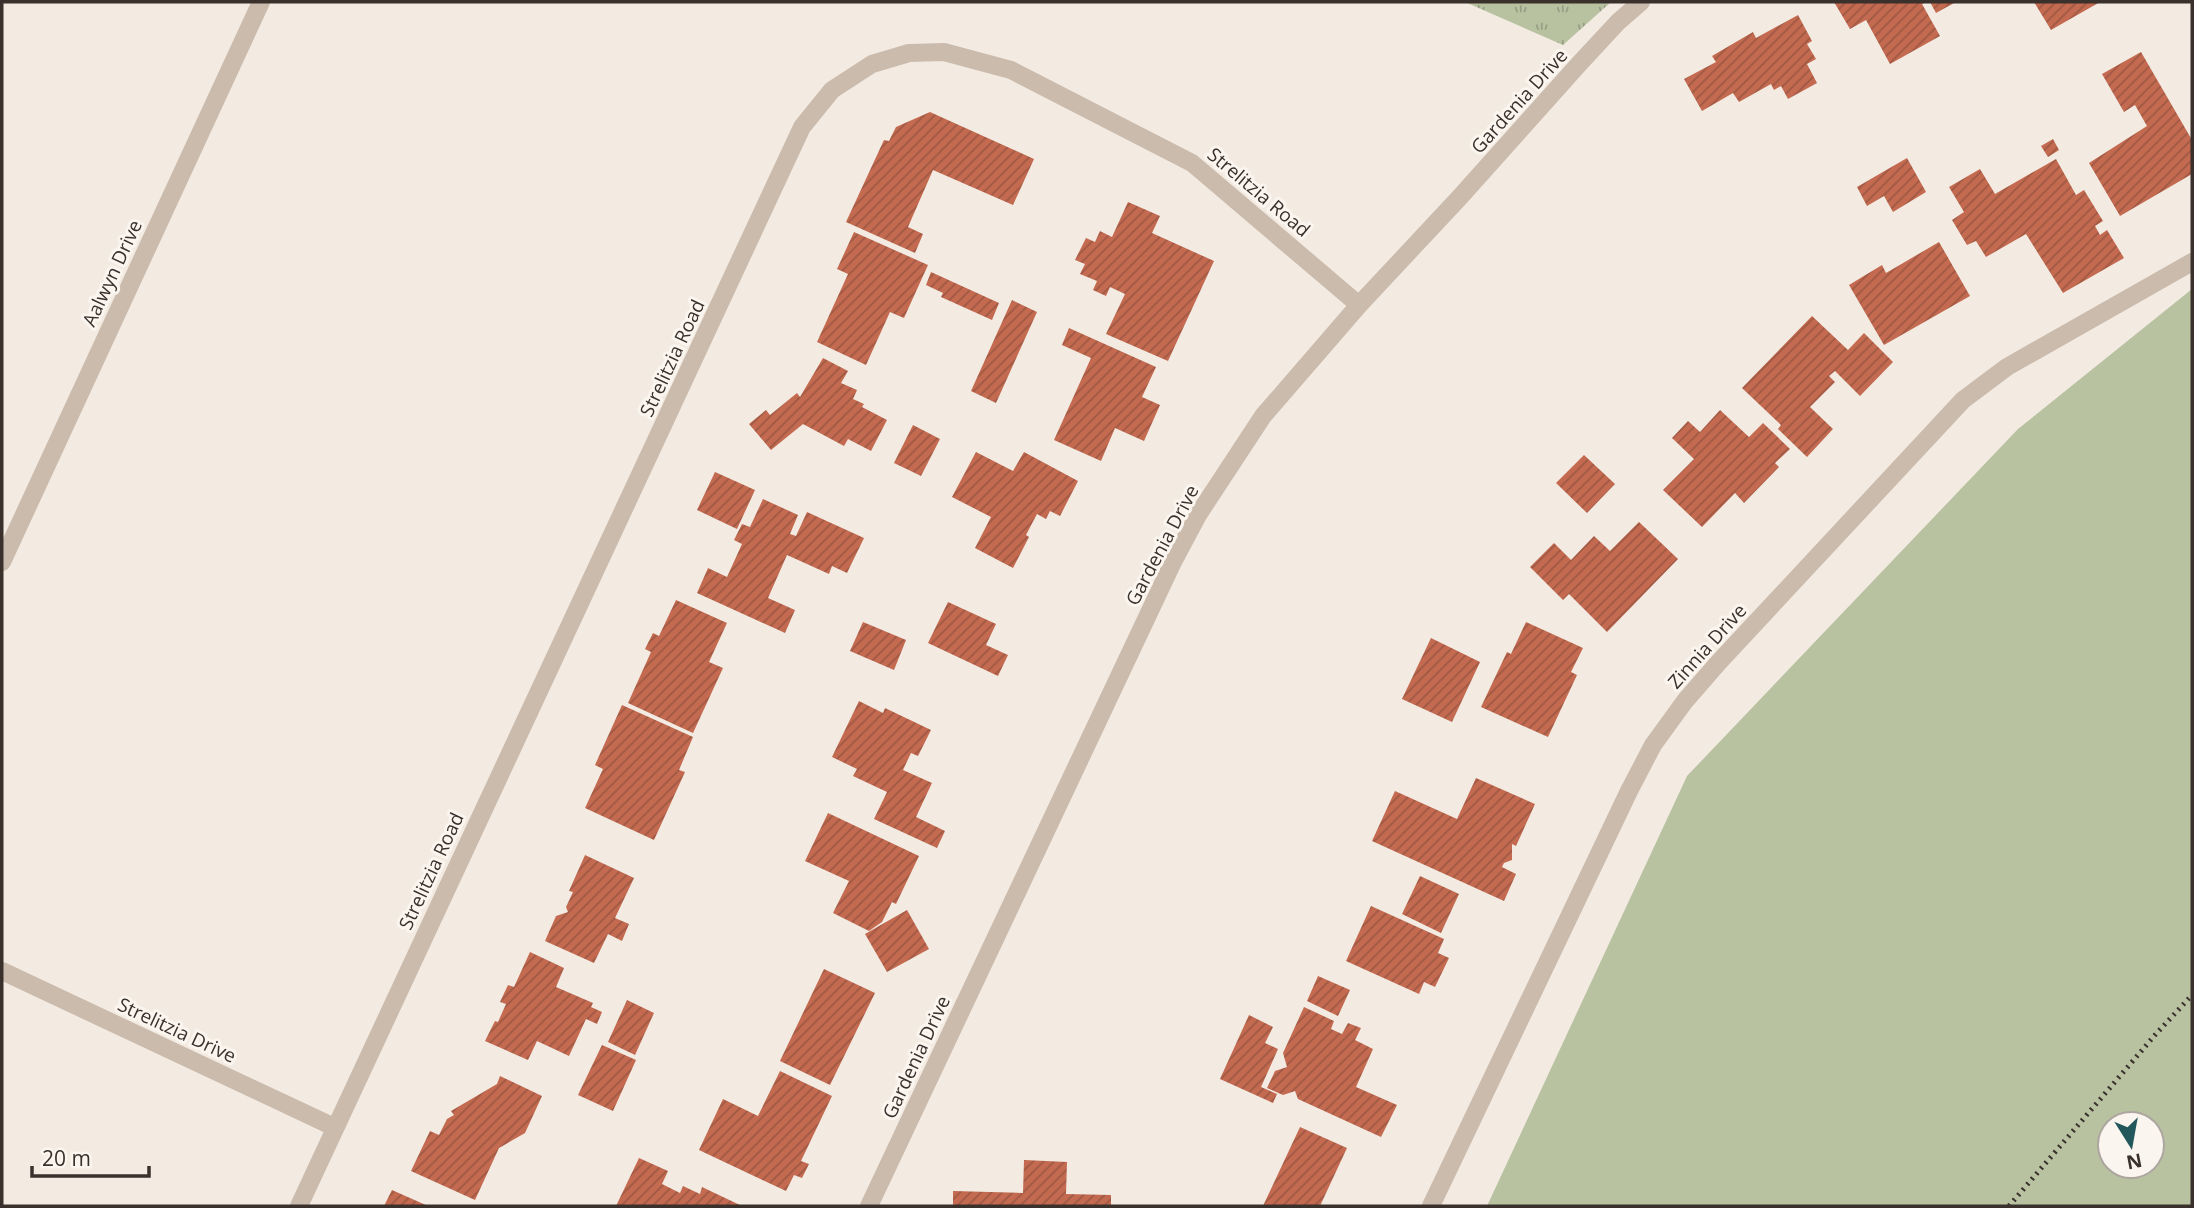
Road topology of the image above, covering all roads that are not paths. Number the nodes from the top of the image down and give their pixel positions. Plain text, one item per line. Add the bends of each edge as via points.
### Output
1 (261, 2) edge
2 (1641, 2) edge
3 (2192, 262) edge
4 (1359, 305) junction
5 (2, 562) edge
6 (2, 971) edge
7 (334, 1127) junction
8 (299, 1206) edge
9 (869, 1206) edge
10 (1431, 1206) edge

1 - 5 street, Aalwyn Drive
2 - 4 street, Gardenia Drive
3 - 10 street, Zinnia Drive via 2007,367 1963,400 1685,701 1653,745 1629,791
4 - 7 street, Strelitzia Road via 1192,163 1011,70 944,52 909,53 872,64 832,90 802,127
4 - 9 street, Gardenia Drive via 1263,416 1198,515
6 - 7 street, Strelitzia Drive
7 - 8 street, Strelitzia Road

